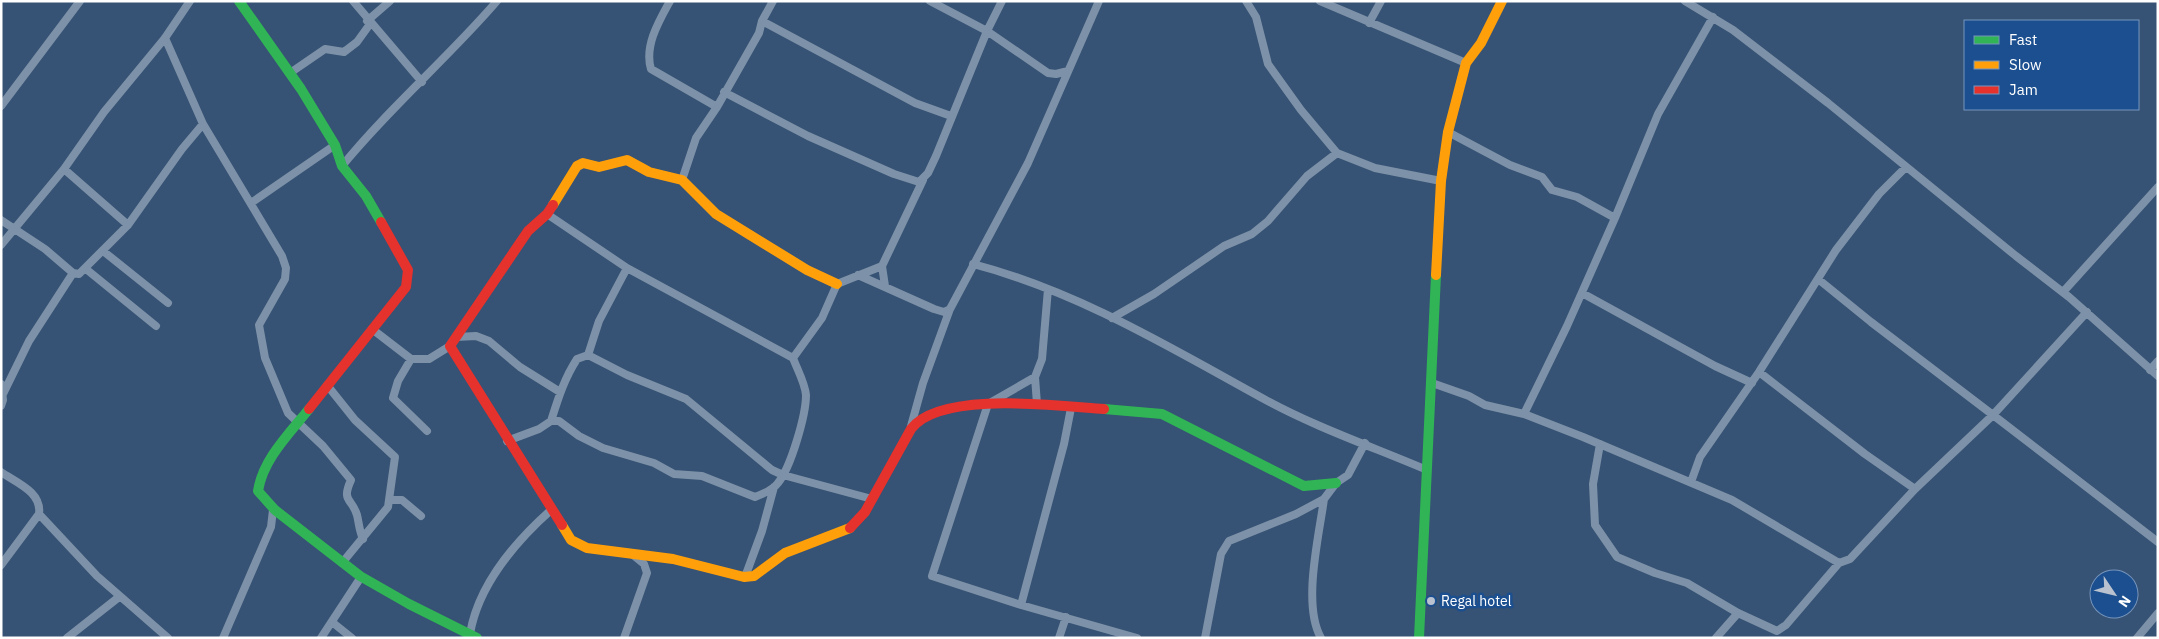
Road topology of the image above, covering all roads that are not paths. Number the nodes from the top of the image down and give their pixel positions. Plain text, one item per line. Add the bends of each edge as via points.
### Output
1 (80, 1) edge
2 (190, 1) edge
3 (239, 1) edge
4 (352, 1) edge
5 (390, 1) edge
6 (497, 1) edge
7 (670, 1) edge
8 (773, 1) edge
9 (930, 1) edge
10 (1002, 1) edge
11 (1099, 1) edge
12 (1246, 1) edge
13 (1320, 1) edge
14 (1381, 1) edge
15 (1685, 1) edge
16 (1498, 3) edge
17 (1713, 17) junction
18 (762, 21) junction
19 (369, 22) junction
20 (1369, 23) junction
21 (987, 31) junction
22 (165, 38) junction
23 (1466, 63) junction
24 (1068, 70) junction
25 (290, 73) junction
26 (422, 82) junction
27 (724, 92) junction
28 (1, 106) edge
29 (717, 106) junction
30 (951, 116) junction
31 (203, 124) junction
32 (1448, 132) junction
33 (335, 145) junction
34 (1337, 153) junction
35 (342, 166) junction
36 (1906, 167) junction
37 (64, 169) junction
38 (682, 180) junction
39 (923, 180) junction
40 (1441, 181) junction
41 (2158, 186) edge
42 (251, 203) junction
43 (547, 214) junction
44 (1615, 218) junction
45 (1, 220) edge
46 (128, 225) junction
47 (15, 228) junction
48 (1, 245) edge
49 (103, 251) junction
50 (973, 264) junction
51 (882, 266) junction
52 (627, 268) junction
53 (86, 269) junction
54 (73, 273) junction
55 (858, 274) junction
56 (1818, 279) junction
57 (837, 284) junction
58 (885, 286) junction
59 (1048, 289) junction
60 (2063, 292) junction
61 (1582, 293) junction
62 (168, 303) dead end
63 (950, 309) junction
64 (2086, 312) junction
65 (1112, 318) junction
66 (156, 326) dead end
67 (372, 329) junction
68 (453, 342) junction
69 (588, 355) junction
70 (793, 358) junction
71 (411, 359) junction
72 (2158, 361) edge
73 (2150, 370) junction
74 (1760, 372) junction
75 (2158, 376) edge
76 (1035, 377) junction
77 (1432, 383) junction
78 (1752, 383) junction
79 (1, 384) edge
80 (327, 385) junction
81 (560, 392) junction
82 (3, 394) junction
83 (988, 404) junction
84 (1037, 404) junction
85 (1, 406) edge
86 (1071, 408) junction
87 (1524, 414) junction
88 (1993, 415) junction
89 (551, 421) junction
90 (298, 423) junction
91 (910, 429) junction
92 (427, 431) dead end
93 (507, 440) junction
94 (1365, 444) junction
95 (1600, 444) junction
96 (1427, 470) junction
97 (1, 472) edge
98 (783, 475) junction
99 (1691, 482) junction
100 (1336, 483) junction
101 (774, 487) junction
102 (1915, 488) junction
103 (872, 499) junction
104 (390, 500) junction
105 (1324, 500) junction
106 (273, 510) junction
107 (551, 510) junction
108 (39, 514) junction
109 (421, 516) dead end
110 (362, 539) junction
111 (2158, 542) edge
112 (633, 555) junction
113 (1839, 563) junction
114 (342, 564) junction
115 (1, 565) edge
116 (361, 577) junction
117 (745, 577) junction
118 (119, 598) junction
119 (1021, 605) junction
120 (1738, 613) junction
121 (2158, 613) edge
122 (1066, 617) junction
123 (332, 622) junction
124 (474, 636) edge
125 (67, 638) edge
126 (168, 638) edge
127 (223, 638) edge
128 (321, 638) edge
129 (352, 638) edge
130 (624, 638) edge
131 (1059, 638) edge
132 (1137, 638) edge
133 (1205, 638) edge
134 (1322, 638) edge
135 (1418, 638) edge
136 (1716, 638) edge
137 (2137, 638) edge

1 - 28 street
2 - 22 street
3 - 25 street
4 - 19 street
5 - 19 street
6 - 26 street
7 - 29 street via 651,42 649,62 652,69
8 - 18 street
9 - 21 street
10 - 21 street
11 - 24 street
12 - 34 street via 1256,18 1268,64
13 - 20 street
14 - 20 street
15 - 17 street
16 - 23 street via 1481,43
17 - 36 street
17 - 44 street via 1658,114
18 - 27 street via 759,33
18 - 30 street via 915,103
19 - 25 street via 357,42 344,52 325,49
19 - 26 street
20 - 23 street
21 - 24 street via 1048,73
21 - 30 street
22 - 31 street
22 - 37 street via 104,112
23 - 32 street
24 - 50 street via 1028,163
25 - 33 street
26 - 35 street
27 - 29 street
27 - 39 street via 808,136 913,182
29 - 38 street via 696,138
30 - 39 street
31 - 42 street
31 - 46 street
32 - 40 street
32 - 44 street via 1542,178 1552,190 1577,197
33 - 35 street
33 - 42 street
34 - 40 street via 1375,168
34 - 65 street via 1307,176 1260,229 1224,246 1154,294
35 - 67 street via 366,196 408,270 406,288
36 - 56 street via 1879,194
36 - 60 street
37 - 46 street
37 - 47 street
38 - 43 street via 649,172 627,160 599,167 583,163 577,166
38 - 57 street via 716,214 807,270
39 - 51 street
40 - 77 street
41 - 60 street
42 - 90 street via 286,268 285,279 261,319 260,339 288,413
43 - 52 street
43 - 68 street via 528,231
44 - 61 street
45 - 47 street
46 - 49 street
47 - 48 street
47 - 54 street
49 - 53 street
49 - 62 street
50 - 59 street via 1005,272
50 - 63 street
51 - 55 street
51 - 58 street
52 - 69 street via 599,321
52 - 70 street
53 - 54 street via 79,274
53 - 66 street
54 - 82 street via 29,341
55 - 57 street
55 - 58 street
56 - 74 street
56 - 88 street
57 - 70 street via 822,318
58 - 63 street via 934,309 944,312
59 - 65 street
59 - 76 street via 1042,359
60 - 64 street
61 - 78 street
61 - 87 street
63 - 91 street
64 - 73 street
64 - 88 street
65 - 94 street via 1265,400
67 - 71 street
67 - 80 street
68 - 71 street via 429,359
68 - 81 street via 476,336 489,341 520,367
68 - 93 street
69 - 81 street via 577,359
69 - 98 street via 626,375 686,399 772,470
70 - 98 street via 806,392 805,405 795,446
71 - 92 street via 398,381 393,398
72 - 73 street
73 - 75 street
74 - 78 street
74 - 102 street via 1865,454
76 - 83 street
76 - 84 street
77 - 87 street via 1485,404
77 - 96 street
78 - 99 street via 1700,457
79 - 82 street
80 - 90 street
80 - 104 street via 355,420 395,457
81 - 89 street
82 - 85 street
83 - 84 street
83 - 91 street via 934,412
83 - 119 street via 932,576
84 - 86 street
86 - 100 street via 1162,414 1304,486
86 - 119 street
87 - 95 street
88 - 102 street
88 - 111 street
89 - 93 street via 539,429
89 - 101 street via 559,421 603,448 654,462 674,474 702,476 756,497
90 - 106 street via 270,458 260,478 258,491
90 - 110 street via 323,446 351,480 347,490 348,502 357,513
91 - 103 street
93 - 107 street
94 - 96 street
94 - 100 street via 1348,475
95 - 99 street
95 - 120 street via 1593,484 1595,525 1617,557 1687,583
96 - 135 street
97 - 108 street via 38,499
98 - 101 street
98 - 103 street
99 - 113 street via 1758,513
100 - 105 street
101 - 117 street
102 - 113 street via 1850,559
103 - 117 street via 850,528 785,553 754,576
104 - 109 street via 402,500
104 - 110 street
105 - 133 street via 1229,541 1221,554
105 - 134 street via 1312,592 1318,632
106 - 114 street via 312,536
106 - 127 street via 271,527
107 - 112 street via 564,532 578,545
107 - 124 street via 524,534 496,574 473,616
108 - 115 street
108 - 118 street
110 - 114 street
112 - 117 street via 673,559
112 - 130 street via 644,564 647,572
113 - 120 street via 1786,625 1777,631
114 - 116 street
116 - 123 street
116 - 124 street
118 - 125 street
118 - 126 street
119 - 122 street
120 - 136 street
121 - 137 street
122 - 131 street
122 - 132 street
123 - 128 street
123 - 129 street

